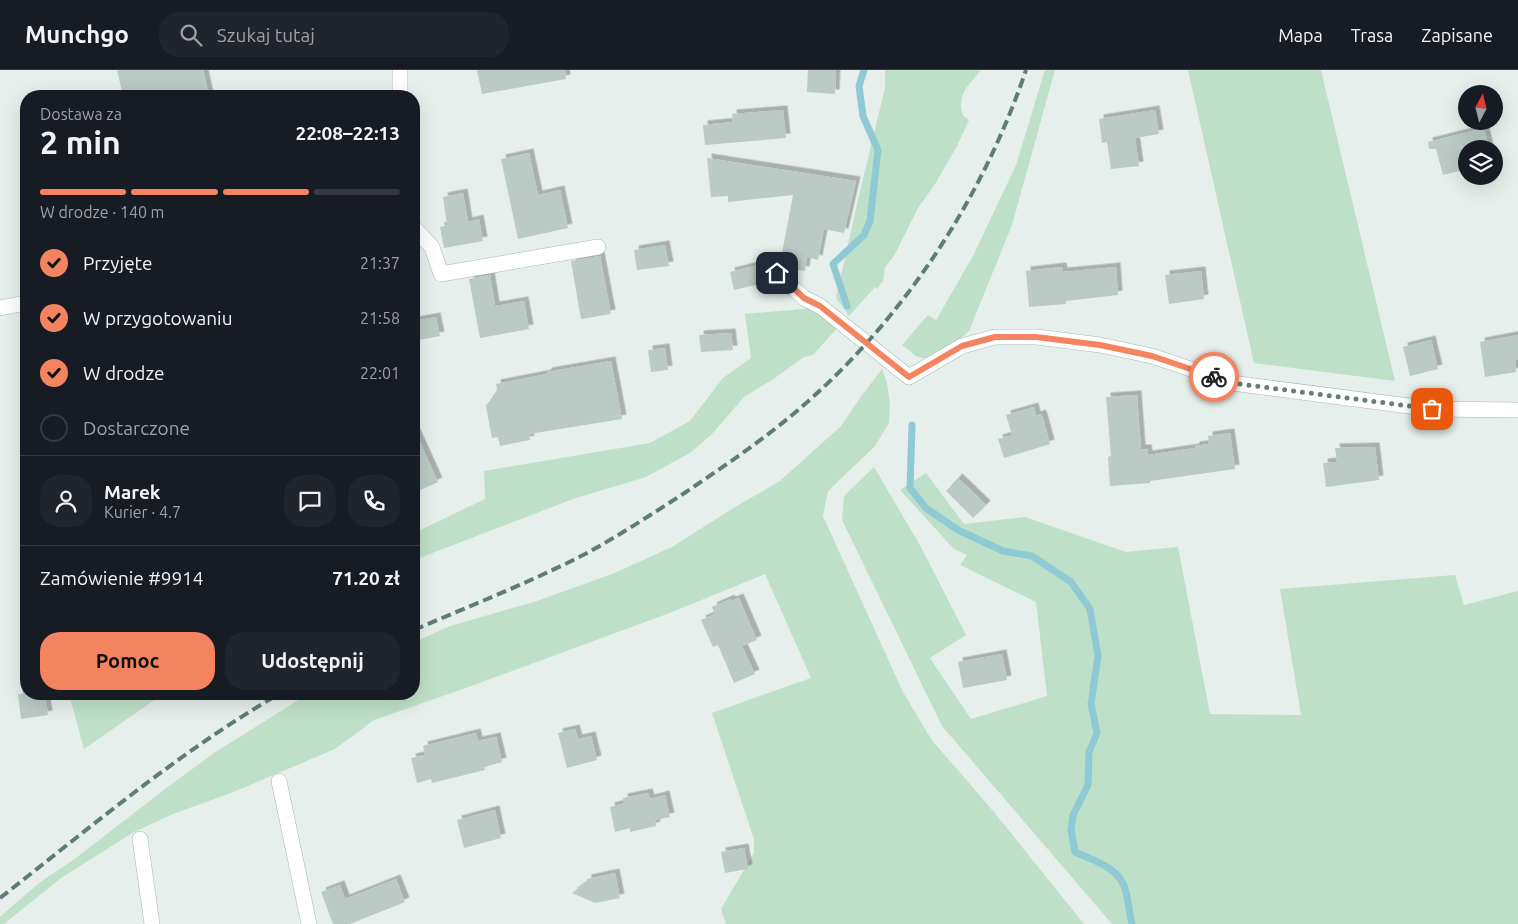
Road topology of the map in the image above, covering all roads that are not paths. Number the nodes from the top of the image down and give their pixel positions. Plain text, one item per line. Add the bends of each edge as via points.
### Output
1 (400, 70) edge
2 (400, 90) edge
3 (420, 234) edge
4 (598, 247) dead end
5 (777, 273) dead end
6 (20, 303) edge
7 (0, 308) edge
8 (1518, 410) edge
9 (280, 781) dead end
10 (140, 839) dead end
11 (152, 924) edge
12 (309, 924) edge

1 - 2 street
3 - 4 street via 432,247 442,274
5 - 8 street via 804,298 820,306 909,377 962,346 995,337 1036,337 1152,356 1232,383 1432,409
6 - 7 street
9 - 12 street
10 - 11 street

